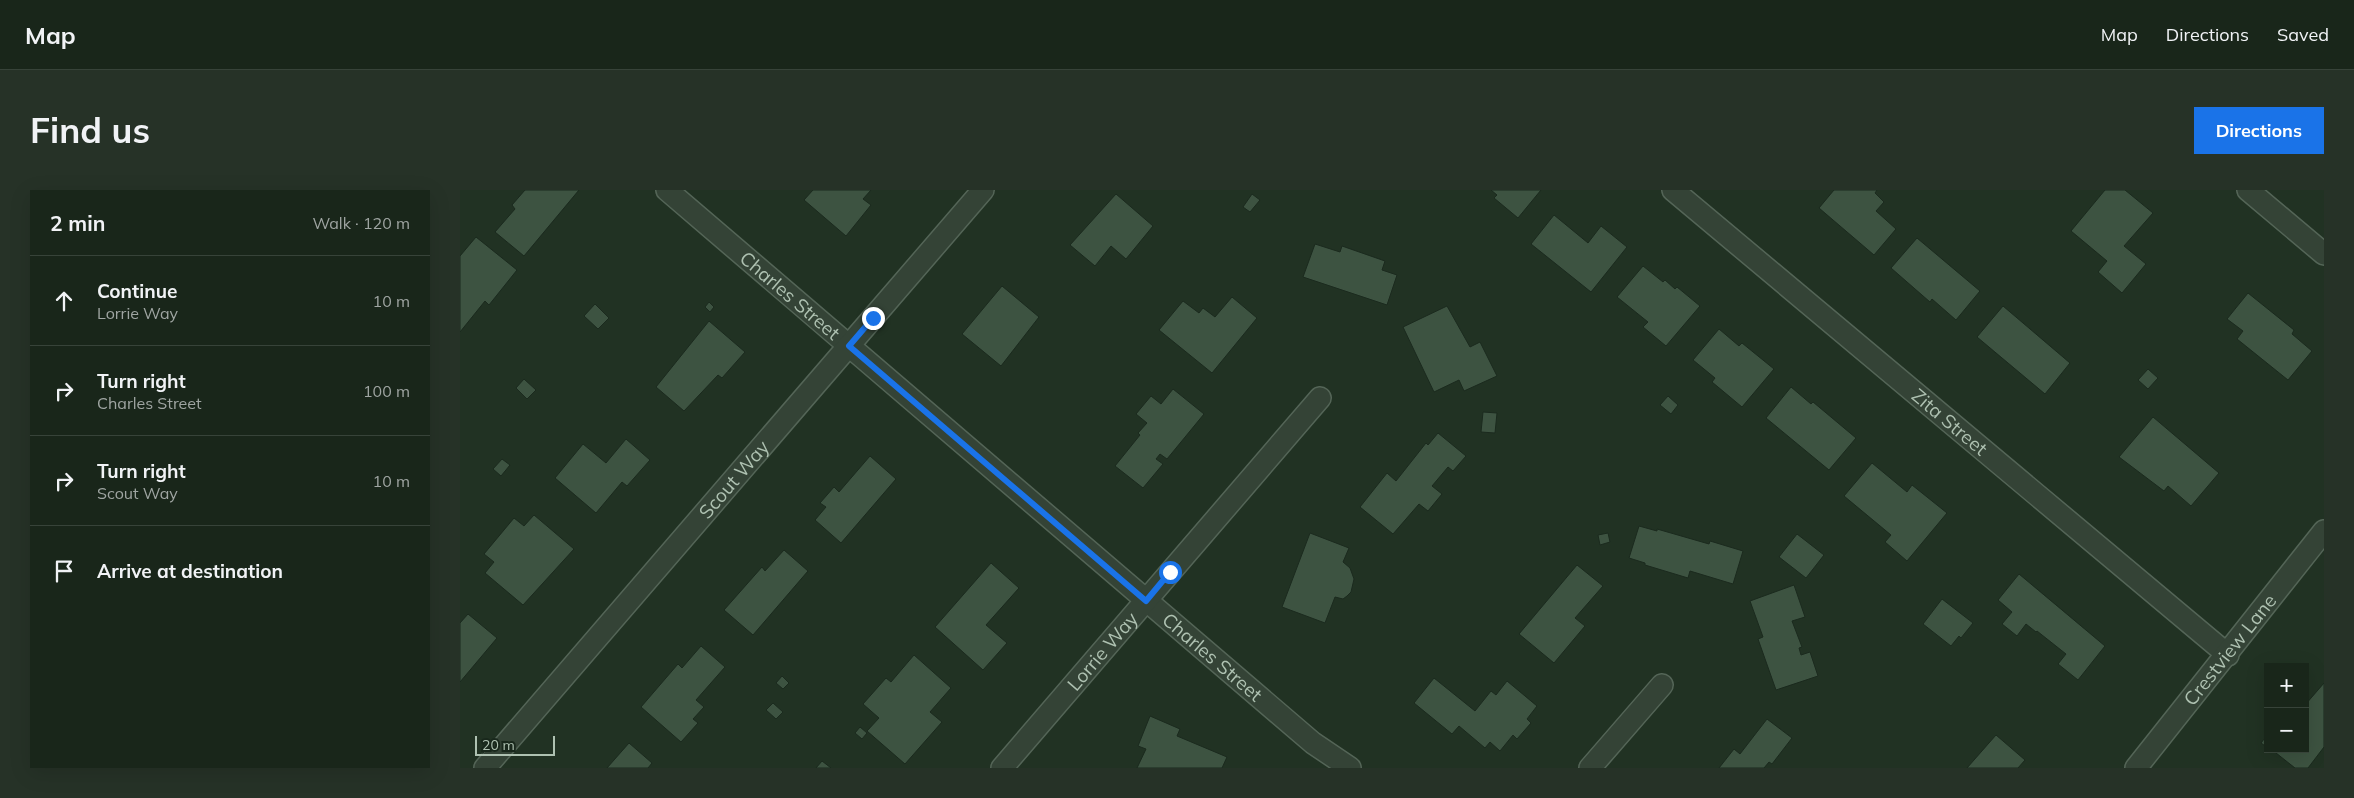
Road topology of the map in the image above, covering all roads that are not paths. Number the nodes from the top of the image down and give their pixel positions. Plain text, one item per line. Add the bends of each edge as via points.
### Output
1 (667, 190) edge
2 (983, 190) edge
3 (1673, 190) edge
4 (2248, 190) edge
5 (2324, 254) edge
6 (849, 346) junction
7 (1320, 398) dead end
8 (2324, 532) edge
9 (1146, 601) junction
10 (2228, 655) junction
11 (1662, 685) dead end
12 (485, 768) edge
13 (1002, 768) edge
14 (1350, 768) edge
15 (1590, 768) edge
16 (2136, 768) edge

1 - 6 street, Charles Street
2 - 6 street, Scout Way
3 - 10 street, Zita Street
4 - 5 street
6 - 9 street, Charles Street
6 - 12 street, Scout Way
7 - 9 street, Lorrie Way
8 - 10 street, Crestview Lane
9 - 13 street, Lorrie Way
9 - 14 street, Charles Street via 1313,743
10 - 16 street, Crestview Lane
11 - 15 street

